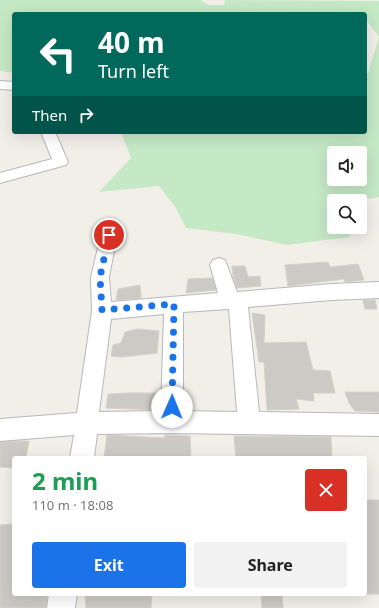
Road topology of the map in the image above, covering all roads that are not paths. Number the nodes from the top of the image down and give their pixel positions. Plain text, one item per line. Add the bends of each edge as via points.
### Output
1 (0, 85) edge
2 (12, 86) edge
3 (49, 134) edge
4 (0, 178) edge
5 (109, 235) dead end
6 (219, 265) dead end
7 (379, 290) edge
8 (234, 300) junction
9 (174, 304) junction
10 (102, 310) junction
11 (172, 422) junction
12 (249, 422) junction
13 (87, 423) junction
14 (379, 425) edge
15 (0, 430) edge
16 (82, 456) edge
17 (63, 596) edge
18 (61, 608) edge

1 - 2 street
3 - 4 street via 60,162
5 - 10 street via 100,277
6 - 8 street
7 - 8 street
8 - 9 street
8 - 12 street
9 - 10 street
9 - 11 street
10 - 13 street
11 - 12 street
11 - 13 street
12 - 14 street
13 - 15 street
13 - 16 street
17 - 18 street

